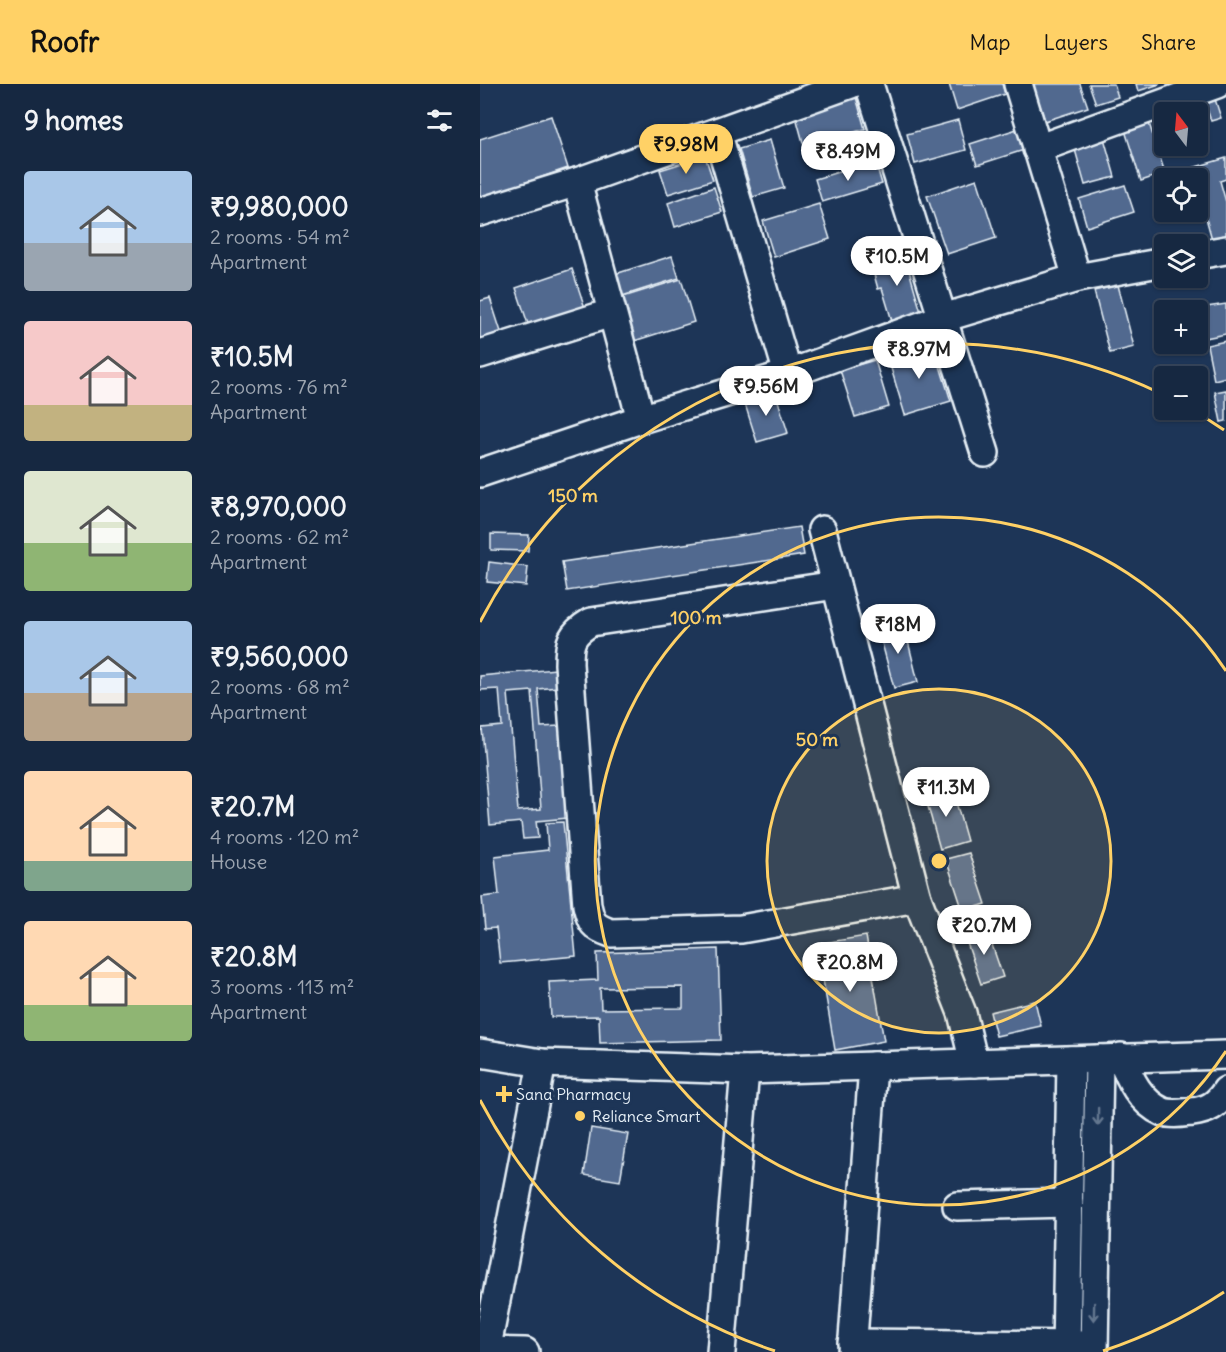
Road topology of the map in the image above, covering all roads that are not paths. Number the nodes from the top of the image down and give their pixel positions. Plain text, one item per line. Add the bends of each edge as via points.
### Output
1 (851, 84) edge
2 (869, 84) edge
3 (1018, 84) edge
4 (1217, 84) edge
5 (717, 132) junction
6 (1037, 149) junction
7 (577, 182) junction
8 (480, 212) edge
9 (1226, 250) edge
10 (1208, 253) edge
11 (1154, 264) edge
12 (1077, 278) junction
13 (611, 313) junction
14 (943, 318) junction
15 (480, 354) edge
16 (788, 375) junction
17 (641, 419) junction
18 (985, 453) dead end
19 (480, 473) edge
20 (822, 530) dead end
21 (836, 585) junction
22 (917, 898) junction
23 (480, 1053) edge
24 (1226, 1055) edge
25 (1110, 1058) junction
26 (1071, 1060) junction
27 (542, 1063) junction
28 (974, 1063) junction
29 (873, 1066) junction
30 (745, 1070) junction
31 (1226, 1091) edge
32 (1068, 1203) junction
33 (957, 1206) dead end
34 (852, 1347) edge
35 (1066, 1348) edge
36 (1094, 1348) edge
37 (486, 1352) edge
38 (525, 1352) edge
39 (721, 1352) edge

1 - 5 street
2 - 14 street
3 - 6 street
4 - 6 street
5 - 7 street
5 - 16 street
6 - 12 street
7 - 8 street
7 - 13 street
9 - 10 street
11 - 12 street
12 - 14 street
13 - 15 street
13 - 17 street
14 - 16 street
14 - 18 street
16 - 17 street
17 - 19 street
20 - 21 street
21 - 22 street
21 - 22 street via 591,622 576,631 569,647 569,664 587,905 591,920 611,933 741,929
22 - 28 street via 962,1013
23 - 27 street
24 - 25 street
25 - 26 street
25 - 31 street via 1137,1090 1164,1113 1206,1110 1220,1101
25 -> 36 street
26 - 28 street
26 - 32 street
27 - 30 street
27 - 37 street
28 - 29 street
29 - 30 street
29 - 34 street
30 - 39 street
32 - 33 street
32 - 35 street
34 - 35 street
35 - 36 street
37 - 38 street

